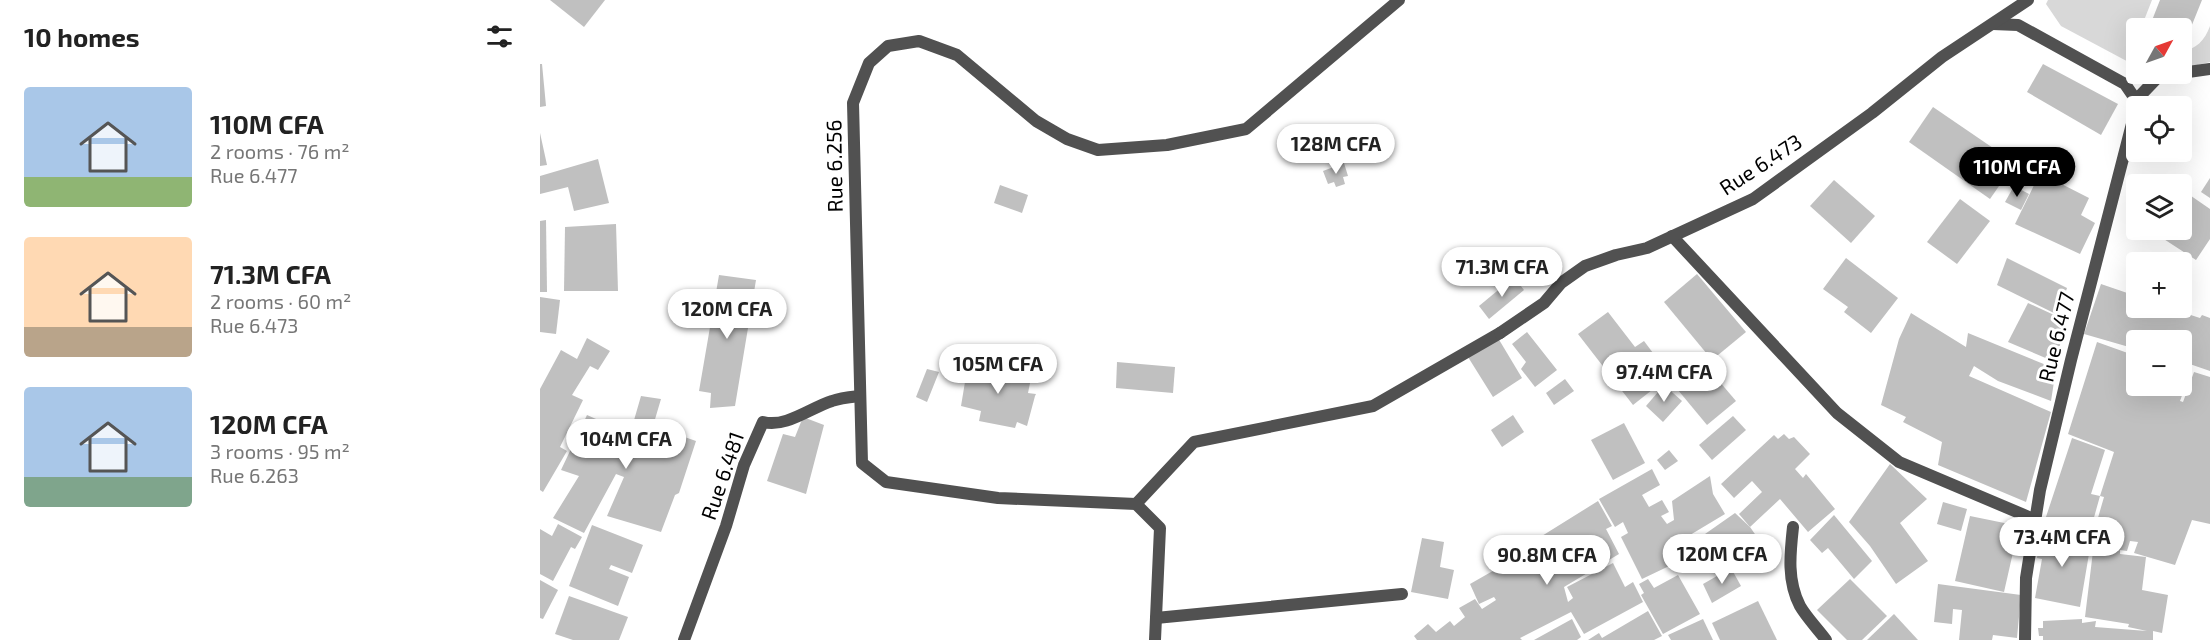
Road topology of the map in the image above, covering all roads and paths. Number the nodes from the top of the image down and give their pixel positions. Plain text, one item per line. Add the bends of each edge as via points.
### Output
1 (1399, 0) edge
2 (2028, 0) edge
3 (1993, 24) junction
4 (2210, 69) edge
5 (2192, 71) edge
6 (2151, 84) edge
7 (2133, 96) edge
8 (2140, 96) edge
9 (2126, 147) edge
10 (1672, 236) junction
11 (860, 396) junction
12 (1136, 504) junction
13 (2036, 520) junction
14 (1793, 527) dead end
15 (1402, 594) dead end
16 (1156, 618) junction
17 (684, 640) edge
18 (1155, 640) edge
19 (1826, 640) edge
20 (2025, 640) edge

1 - 11 street, Rue 6.256 via 1246,129 1167,145 1098,150 1067,139 1036,121 957,55 919,41 888,45 868,63 853,103
2 - 3 street, Rue 6.473
3 - 7 street via 2018,25 2125,84
3 - 10 street, Rue 6.473 via 1942,57 1753,199
4 - 5 street
6 - 8 street
9 - 13 street, Rue 6.477 via 2066,381
10 - 12 street, Rue 6.473 via 1647,248 1586,266 1561,283 1544,303 1500,333 1373,406 1194,442
10 - 13 street via 1837,412 1883,451 1899,462
11 - 12 street, Rue 6.256 via 862,463 886,482 998,498
11 - 17 street, Rue 6.481 via 833,400 772,424 763,422 744,465
12 - 16 street via 1160,528
13 - 20 street, Rue 6.477 via 2026,578
14 - 19 street via 1791,582 1800,606
15 - 16 street
16 - 18 street

